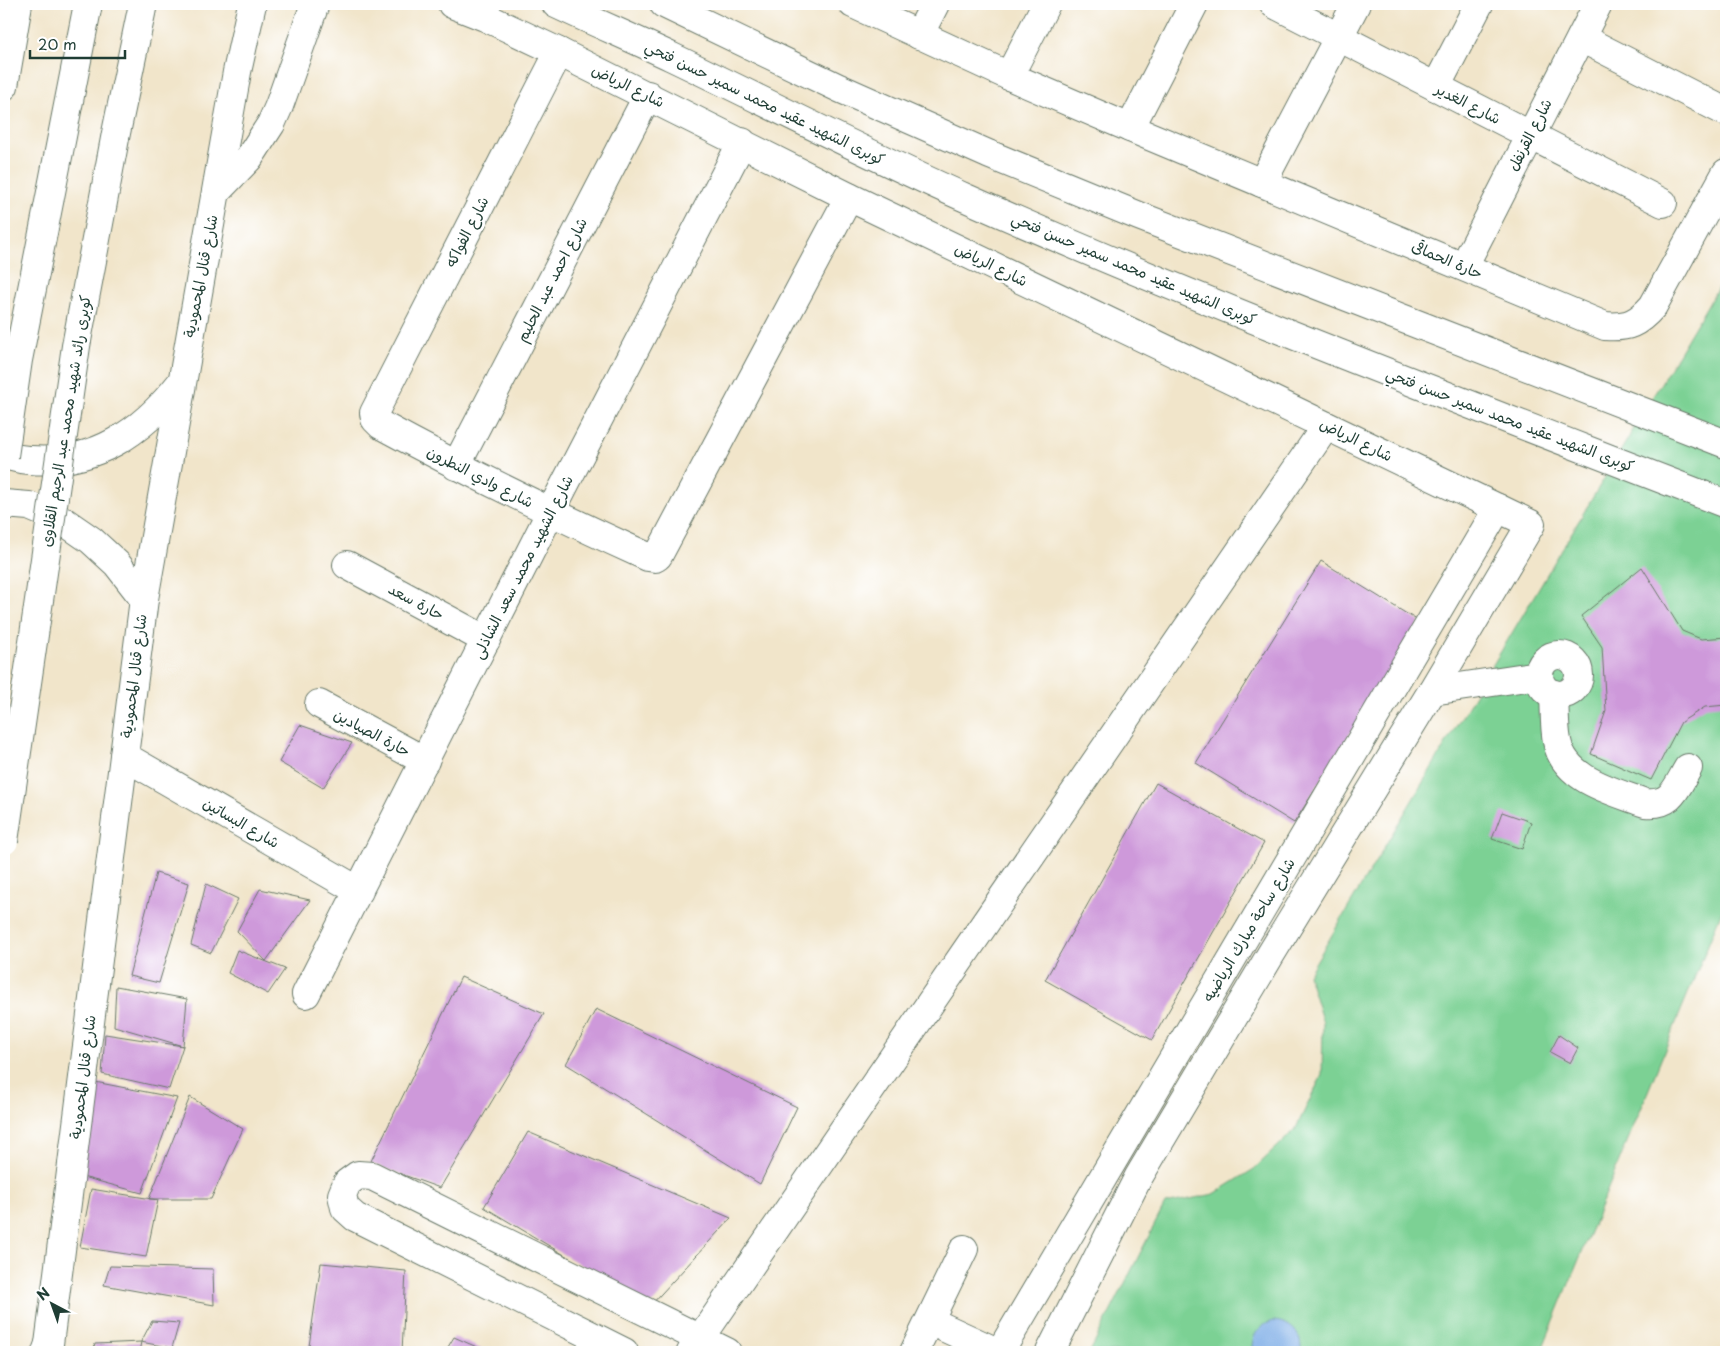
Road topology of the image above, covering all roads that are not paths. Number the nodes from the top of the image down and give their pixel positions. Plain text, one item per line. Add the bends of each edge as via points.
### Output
1 (18, 4) edge
2 (88, 4) edge
3 (143, 4) edge
4 (252, 4) edge
5 (315, 4) edge
6 (452, 4) edge
7 (556, 4) edge
8 (664, 4) edge
9 (854, 4) edge
10 (935, 4) edge
11 (1046, 4) edge
12 (1194, 4) edge
13 (1274, 4) edge
14 (1356, 4) edge
15 (1479, 4) edge
16 (1598, 4) edge
17 (919, 35) junction
18 (1339, 37) junction
19 (1581, 38) junction
20 (559, 52) junction
21 (1009, 76) junction
22 (4, 86) edge
23 (1436, 87) junction
24 (648, 95) junction
25 (1724, 111) dead end
26 (1130, 128) junction
27 (1530, 135) junction
28 (742, 142) junction
29 (1726, 173) edge
30 (1262, 183) junction
31 (217, 191) junction
32 (849, 197) junction
33 (1663, 203) dead end
34 (1464, 266) junction
35 (181, 383) junction
36 (374, 413) joint
37 (1326, 426) junction
38 (1726, 444) edge
39 (4, 456) edge
40 (456, 466) junction
41 (4, 504) edge
42 (1726, 504) edge
43 (1498, 508) junction
44 (550, 513) junction
45 (1531, 524) joint
46 (347, 565) dead end
47 (144, 599) junction
48 (486, 640) junction
49 (1432, 691) junction
50 (319, 704) dead end
51 (124, 756) junction
52 (425, 761) junction
53 (1688, 768) dead end
54 (4, 841) edge
55 (359, 891) junction
56 (306, 994) dead end
57 (964, 1249) dead end
58 (930, 1321) junction
59 (696, 1345) edge
60 (48, 1349) edge
61 (624, 1352) edge
62 (727, 1352) edge
63 (914, 1352) edge
64 (998, 1352) edge
65 (1050, 1352) edge

1 - 22 street
2 - 39 street, bridge via 18,360
3 - 54 street, كوبرى رائد شهيد محمد عبد الرحيم القلاوى, bridge via 76,346
4 - 31 street, شارع قنال المحمودية
5 - 31 street via 271,124 249,158
6 - 20 street, شارع الرياض
7 - 42 street, كوبرى الشهيد عقيد محمد سمير حسن فتحي via 966,198 1246,316
8 - 38 street via 839,88 1006,161 1139,216
9 - 17 street, حارة الحماقى
10 - 17 street
11 - 21 street
12 - 26 street
13 - 18 street, شارع الغدير
14 - 18 street
15 - 23 street
16 - 19 street, شارع القرنفل
17 - 21 street, حارة الحماقى
18 - 23 street, شارع الغدير
18 - 30 street
19 - 25 street
19 - 27 street, شارع القرنفل
20 - 24 street, شارع الرياض
20 - 36 street, شارع الفواكه
21 - 26 street, حارة الحماقى
23 - 27 street, شارع الغدير
24 - 28 street, شارع الرياض
24 - 40 street, شارع احمد عبد الحليم
26 - 30 street, حارة الحماقى
27 - 33 street, شارع الغدير
27 - 34 street, شارع القرنفل
28 - 32 street, شارع الرياض
28 - 44 street, شارع الشهيد محمد سعد الشاذلى
29 - 34 street, حارة الحماقى via 1654,306 1633,324 1619,328 1592,322
30 - 34 street, حارة الحماقى
31 - 35 street, شارع قنال المحمودية
32 - 37 street, شارع الرياض
32 - 44 street, شارع وادي النطرون via 661,553 655,558 648,557
35 - 39 street via 131,434 100,450 65,459 30,460
35 - 47 street, شارع قنال المحمودية
36 - 40 street, شارع وادي النطرون via 381,426
37 - 43 street, شارع الرياض
37 - 59 street
40 - 44 street, شارع وادي النطرون
41 - 47 street via 29,506 62,520 117,564
43 - 45 street, شارع الرياض
43 - 64 street, شارع ساحة مبارك الرياضيه
44 - 48 street, شارع الشهيد محمد سعد الشاذلى
45 - 49 street, شارع ساحة مبارك الرياضيه
46 - 48 street, حارة سعد
47 - 51 street, شارع قنال المحمودية
48 - 52 street, شارع الشهيد محمد سعد الشاذلى
49 - 53 street via 1546,685 1557,742 1569,765 1591,782 1645,803 1663,802 1671,797
49 - 65 street, شارع ساحة مبارك الرياضيه via 1138,1178
50 - 52 street, حارة الصيادين
51 - 55 street, شارع البساتين
51 - 60 street, شارع قنال المحمودية
52 - 55 street, شارع الشهيد محمد سعد الشاذلى
55 - 56 street, شارع الشهيد محمد سعد الشاذلى
57 - 58 street
58 - 63 street
58 - 64 street
59 - 61 street via 372,1176 358,1175 347,1183 342,1195 345,1208 355,1217
59 - 62 street

